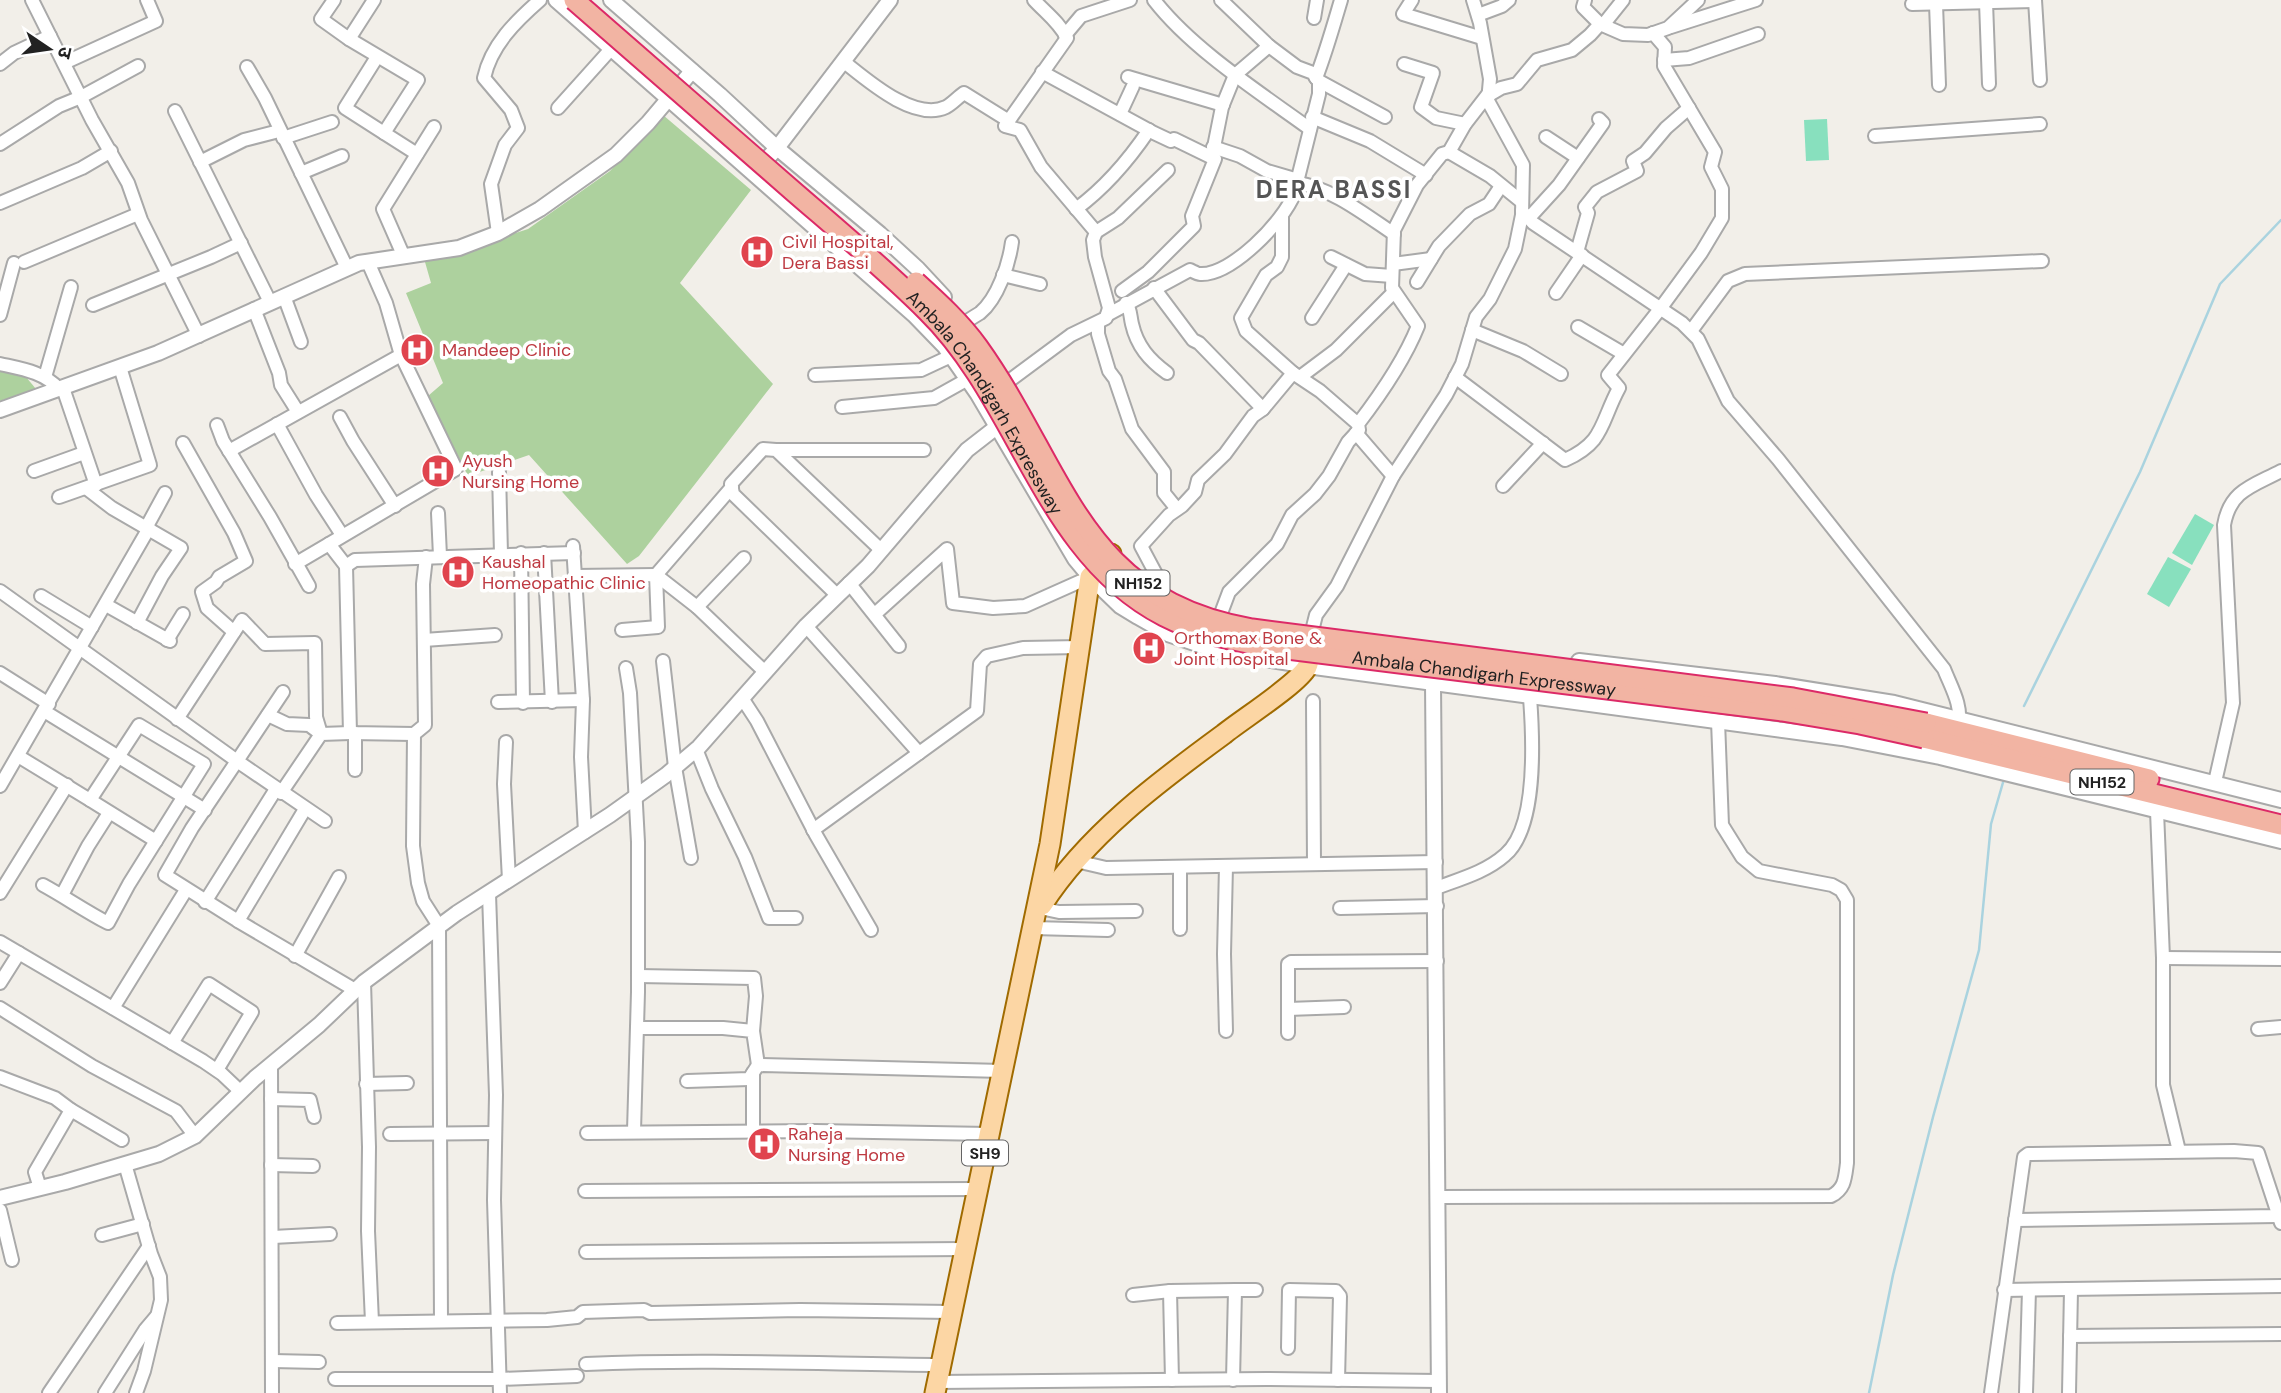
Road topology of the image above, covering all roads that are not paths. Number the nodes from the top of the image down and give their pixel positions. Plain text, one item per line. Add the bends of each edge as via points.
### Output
1 (32, 0) edge
2 (147, 0) edge
3 (334, 0) edge
4 (374, 0) edge
5 (540, 0) edge
6 (555, 0) edge
7 (574, 0) edge
8 (594, 0) edge
9 (611, 0) edge
10 (890, 0) edge
11 (1034, 0) edge
12 (1130, 0) edge
13 (1154, 0) edge
14 (1221, 0) edge
15 (1317, 0) edge
16 (1341, 0) edge
17 (1412, 0) edge
18 (1473, 0) edge
19 (1509, 0) edge
20 (1585, 0) edge
21 (1623, 0) edge
22 (1698, 0) edge
23 (1756, 0) edge
24 (2035, 1) edge
25 (1986, 2) junction
26 (1912, 4) dead end
27 (1936, 4) junction
28 (1478, 15) junction
29 (1314, 18) dead end
30 (1601, 24) junction
31 (1668, 28) junction
32 (1653, 33) junction
33 (1758, 34) dead end
34 (1065, 35) junction
35 (50, 36) junction
36 (1482, 38) junction
37 (349, 39) junction
38 (1269, 46) junction
39 (611, 48) junction
40 (377, 57) junction
41 (1664, 60) junction
42 (843, 61) junction
43 (64, 63) junction
44 (0, 64) edge
45 (1404, 64) dead end
46 (138, 66) dead end
47 (247, 67) dead end
48 (692, 71) junction
49 (1042, 72) junction
50 (1235, 75) junction
51 (1318, 80) junction
52 (2040, 80) dead end
53 (1989, 84) dead end
54 (1940, 85) dead end
55 (1489, 94) junction
56 (81, 97) junction
57 (669, 99) junction
58 (1223, 105) junction
59 (558, 108) dead end
60 (1689, 108) junction
61 (175, 111) dead end
62 (1119, 114) junction
63 (1385, 117) dead end
64 (1598, 120) dead end
65 (1009, 121) junction
66 (332, 122) dead end
67 (1311, 123) junction
68 (1465, 124) junction
69 (2040, 124) dead end
70 (434, 127) dead end
71 (1149, 130) junction
72 (384, 133) junction
73 (281, 134) junction
74 (1875, 136) dead end
75 (1546, 137) dead end
76 (0, 144) edge
77 (777, 148) junction
78 (111, 151) junction
79 (1212, 152) junction
80 (1449, 152) junction
81 (417, 154) junction
82 (342, 156) dead end
83 (1578, 158) junction
84 (200, 162) junction
85 (1168, 170) dead end
86 (301, 173) junction
87 (754, 173) junction
88 (1426, 175) junction
89 (1297, 181) junction
90 (1501, 186) junction
91 (0, 203) edge
92 (1076, 209) junction
93 (1524, 210) junction
94 (138, 214) junction
95 (1282, 215) junction
96 (1096, 232) junction
97 (498, 233) junction
98 (1394, 234) junction
99 (1012, 242) dead end
100 (241, 243) junction
101 (1580, 254) junction
102 (404, 257) junction
103 (1331, 257) dead end
104 (1431, 258) junction
105 (2042, 261) dead end
106 (368, 262) junction
107 (1346, 265) junction
108 (347, 268) junction
109 (1393, 270) junction
110 (169, 274) junction
111 (1003, 275) junction
112 (1417, 282) dead end
113 (1040, 284) dead end
114 (71, 288) dead end
115 (1154, 288) junction
116 (1394, 292) junction
117 (1556, 293) dead end
118 (1124, 297) junction
119 (277, 299) junction
120 (93, 305) dead end
121 (254, 309) junction
122 (1660, 309) junction
123 (0, 315) edge
124 (1312, 317) dead end
125 (1102, 319) junction
126 (966, 323) junction
127 (1577, 327) dead end
128 (1472, 330) junction
129 (1691, 331) junction
130 (198, 336) junction
131 (302, 342) dead end
132 (401, 355) junction
133 (1624, 355) junction
134 (951, 356) junction
135 (0, 364) edge
136 (120, 367) junction
137 (1167, 373) dead end
138 (1561, 374) dead end
139 (815, 375) dead end
140 (1296, 375) junction
141 (45, 377) junction
142 (1455, 377) junction
143 (968, 379) junction
144 (1009, 381) junction
145 (61, 389) junction
146 (842, 407) dead end
147 (1024, 408) junction
148 (1263, 409) junction
149 (0, 410) edge
150 (298, 412) junction
151 (340, 417) dead end
152 (277, 424) junction
153 (217, 425) dead end
154 (996, 427) junction
155 (1357, 429) junction
156 (183, 443) dead end
157 (1543, 443) junction
158 (776, 450) junction
159 (924, 450) dead end
160 (229, 451) junction
161 (84, 453) junction
162 (34, 471) dead end
163 (2281, 471) edge
164 (499, 472) dead end
165 (1393, 475) junction
166 (91, 486) junction
167 (1503, 486) dead end
168 (732, 487) junction
169 (165, 493) dead end
170 (59, 498) dead end
171 (395, 506) junction
172 (1177, 509) junction
173 (438, 513) dead end
174 (148, 528) junction
175 (342, 535) junction
176 (329, 544) junction
177 (881, 550) junction
178 (1114, 551) junction
179 (521, 553) junction
180 (544, 553) junction
181 (501, 554) junction
182 (440, 556) junction
183 (426, 557) junction
184 (744, 558) dead end
185 (295, 564) junction
186 (346, 566) junction
187 (656, 575) junction
188 (575, 576) junction
189 (1157, 576) dead end
190 (1090, 577) junction
191 (849, 583) junction
192 (309, 586) dead end
193 (0, 591) edge
194 (837, 595) junction
195 (41, 596) dead end
196 (106, 605) junction
197 (697, 607) junction
198 (183, 614) dead end
199 (875, 614) junction
200 (1220, 616) junction
201 (137, 623) junction
202 (806, 626) junction
203 (92, 627) junction
204 (622, 630) dead end
205 (1312, 631) junction
206 (234, 632) junction
207 (495, 635) dead end
208 (424, 640) junction
209 (1398, 642) junction
210 (900, 646) dead end
211 (1080, 647) junction
212 (79, 648) junction
213 (663, 662) dead end
214 (1307, 666) junction
215 (626, 668) dead end
216 (765, 672) junction
217 (0, 673) edge
218 (1393, 678) junction
219 (1433, 683) junction
220 (283, 692) dead end
221 (1530, 697) junction
222 (742, 698) junction
223 (583, 701) junction
224 (1313, 701) dead end
225 (498, 702) dead end
226 (552, 702) junction
227 (523, 703) junction
228 (47, 707) junction
229 (268, 715) junction
230 (177, 719) junction
231 (1718, 721) junction
232 (353, 733) junction
233 (321, 734) junction
234 (414, 734) junction
235 (1942, 735) junction
236 (506, 742) dead end
237 (212, 743) junction
238 (696, 750) junction
239 (919, 753) junction
240 (18, 756) junction
241 (119, 757) junction
242 (200, 761) junction
243 (237, 761) junction
244 (675, 767) junction
245 (355, 770) dead end
246 (2215, 782) junction
247 (0, 786) edge
248 (66, 786) junction
249 (279, 791) junction
250 (636, 797) junction
251 (184, 798) junction
252 (90, 800) junction
253 (2281, 800) edge
254 (205, 810) junction
255 (306, 810) junction
256 (2157, 811) junction
257 (2281, 812) edge
258 (109, 813) junction
259 (325, 821) dead end
260 (2281, 825) edge
261 (813, 830) junction
262 (585, 832) junction
263 (156, 841) junction
264 (2281, 841) edge
265 (691, 858) dead end
266 (1076, 861) junction
267 (1436, 862) junction
268 (1314, 864) junction
269 (1226, 866) junction
270 (1181, 867) junction
271 (339, 877) dead end
272 (509, 880) junction
273 (43, 884) dead end
274 (1436, 888) junction
275 (186, 890) junction
276 (0, 892) edge
277 (489, 894) junction
278 (62, 895) junction
279 (205, 902) junction
280 (1437, 906) junction
281 (1340, 908) dead end
282 (1136, 911) dead end
283 (1036, 916) junction
284 (796, 918) dead end
285 (238, 921) junction
286 (439, 926) junction
287 (1180, 929) dead end
288 (871, 930) dead end
289 (1108, 930) dead end
290 (0, 942) edge
291 (19, 953) junction
292 (295, 956) junction
293 (2163, 958) junction
294 (2281, 960) edge
295 (1437, 961) junction
296 (638, 976) junction
297 (0, 983) edge
298 (360, 986) junction
299 (1344, 1007) dead end
300 (0, 1008) edge
301 (113, 1008) junction
302 (1288, 1010) junction
303 (2281, 1027) edge
304 (637, 1028) junction
305 (2258, 1028) dead end
306 (753, 1031) junction
307 (1226, 1031) dead end
308 (1288, 1033) dead end
309 (172, 1043) junction
310 (271, 1065) junction
311 (755, 1069) junction
312 (216, 1070) junction
313 (1003, 1070) junction
314 (0, 1077) edge
315 (687, 1081) dead end
316 (407, 1083) dead end
317 (366, 1084) junction
318 (241, 1092) junction
319 (271, 1099) junction
320 (71, 1110) junction
321 (314, 1117) dead end
322 (635, 1131) junction
323 (753, 1131) junction
324 (440, 1132) junction
325 (495, 1133) junction
326 (587, 1133) dead end
327 (390, 1134) dead end
328 (989, 1134) junction
329 (195, 1136) junction
330 (122, 1140) dead end
331 (2179, 1152) junction
332 (125, 1164) junction
333 (271, 1165) junction
334 (313, 1166) dead end
335 (40, 1188) junction
336 (977, 1189) junction
337 (585, 1191) dead end
338 (1438, 1197) junction
339 (0, 1198) edge
340 (0, 1210) edge
341 (2280, 1217) edge
342 (2015, 1220) junction
343 (143, 1224) junction
344 (330, 1234) dead end
345 (102, 1235) dead end
346 (273, 1237) junction
347 (149, 1246) junction
348 (965, 1249) junction
349 (586, 1252) dead end
350 (12, 1260) dead end
351 (2281, 1286) edge
352 (1235, 1290) junction
353 (1256, 1290) dead end
354 (2004, 1290) junction
355 (2029, 1290) junction
356 (2071, 1290) junction
357 (1170, 1291) junction
358 (1133, 1294) dead end
359 (952, 1312) junction
360 (158, 1314) junction
361 (499, 1320) junction
362 (441, 1321) junction
363 (372, 1322) junction
364 (337, 1323) dead end
365 (2281, 1334) edge
366 (2070, 1336) junction
367 (1288, 1348) dead end
368 (273, 1361) junction
369 (319, 1363) dead end
370 (586, 1364) dead end
371 (578, 1376) dead end
372 (335, 1378) dead end
373 (500, 1379) junction
374 (938, 1380) edge
375 (1226, 1384) edge
376 (1332, 1384) edge
377 (1163, 1385) edge
378 (1002, 1387) edge
379 (1056, 1387) edge
380 (1109, 1387) edge
381 (1439, 1387) edge
382 (49, 1393) edge
383 (105, 1393) edge
384 (136, 1393) edge
385 (272, 1393) edge
386 (500, 1393) edge
387 (1991, 1393) edge
388 (2026, 1393) edge
389 (2070, 1393) edge

1 - 35 street
2 - 43 street via 156,21
3 - 37 street via 321,19
4 - 37 street
5 - 97 street via 495,48 484,78 511,110 519,128 505,145 492,184
6 - 39 street
7 - 235 highway, Ambala Chandigarh Expressway / NH152, bridge via 929,312 991,393 1070,533 1118,585 1165,617 1219,637 1260,645
8 - 235 highway, Ambala Chandigarh Expressway / NH152, bridge via 947,311 978,346 1086,529 1113,561 1162,600 1202,617 1252,629 1793,698
9 - 48 street
10 - 42 street
11 - 34 street
12 - 34 street via 1081,16
13 - 50 street
14 - 38 street
15 - 29 street
16 - 51 street
17 - 36 street via 1403,14
18 - 28 street
19 - 28 street
20 - 30 street via 1583,7
21 - 30 street
22 - 31 street
23 - 31 street
24 - 25 street
24 - 52 street
25 - 27 street
25 - 53 street
26 - 27 street
27 - 54 street
28 - 36 street
30 - 32 street via 1623,34
30 - 55 street via 1572,50 1537,60 1517,84
31 - 32 street
32 - 41 street via 1665,47
33 - 41 street via 1689,58
34 - 49 street
35 - 43 street
35 - 44 street
36 - 55 street
37 - 40 street
38 - 50 street
38 - 51 street
39 - 57 street
39 - 59 street
40 - 72 street via 345,108
40 - 72 street via 418,80
41 - 60 street
42 - 65 street via 915,109 945,108 964,93
42 - 77 street
43 - 56 street
45 - 68 street via 1433,73 1421,107 1436,118
46 - 56 street
47 - 73 street
48 - 57 street
48 - 77 street
49 - 62 street
49 - 65 street
50 - 58 street
50 - 67 street
51 - 63 street
51 - 67 street
55 - 68 street
55 - 93 street via 1488,101 1522,165
56 - 76 street
56 - 78 street
57 - 87 street
57 - 97 street via 615,155
58 - 62 street via 1130,81
58 - 79 street
60 - 101 street via 1633,161 1637,171 1597,192 1585,206 1588,213
60 - 122 street via 1715,152 1711,167 1722,189 1722,218
61 - 84 street
62 - 71 street
64 - 83 street via 1603,123
65 - 92 street via 1005,126 1020,130 1041,167
66 - 73 street
67 - 88 street via 1370,141
67 - 89 street
68 - 80 street
69 - 74 street
70 - 81 street
71 - 79 street
71 - 92 street via 1104,186
72 - 81 street
73 - 84 street via 244,140
73 - 86 street
75 - 83 street
77 - 87 street
77 - 126 street via 918,269
78 - 91 street
78 - 94 street
79 - 89 street via 1240,156
79 - 118 street via 1215,159 1192,216 1194,226
80 - 88 street via 1442,154
80 - 90 street
81 - 102 street via 383,209
82 - 86 street
83 - 93 street via 1559,186
84 - 100 street
85 - 96 street via 1118,218
86 - 108 street
87 - 134 street via 881,284
88 - 98 street
89 - 95 street
89 - 98 street via 1331,194
90 - 93 street
90 - 104 street via 1489,204 1470,214
92 - 96 street
93 - 101 street
93 - 128 street via 1515,249
94 - 110 street
94 - 123 street via 19,263
95 - 115 street via 1225,268 1199,275 1190,270
95 - 140 street via 1282,257 1241,318 1246,331
96 - 125 street via 1095,257 1109,308
97 - 102 street via 459,248
98 - 109 street
99 - 111 street
100 - 110 street
100 - 119 street
101 - 117 street
101 - 122 street
102 - 106 street
103 - 107 street
104 - 109 street
104 - 112 street
105 - 129 street via 1745,274 1728,281
106 - 108 street
106 - 132 street
107 - 109 street via 1365,274
107 - 124 street
108 - 119 street
109 - 116 street
110 - 120 street
110 - 130 street
111 - 113 street
111 - 126 street via 981,312
114 - 141 street
115 - 118 street
115 - 148 street via 1193,340
116 - 140 street via 1336,350
116 - 155 street via 1418,326
118 - 125 street
118 - 137 street via 1139,345
119 - 121 street
119 - 131 street
121 - 130 street
121 - 150 street via 281,385
122 - 129 street
122 - 133 street
125 - 144 street via 1071,335
125 - 172 street via 1098,334 1109,372 1132,429 1164,472 1164,492
126 - 144 street
127 - 133 street
128 - 138 street via 1523,351
128 - 142 street
129 - 235 street via 1728,401 1944,669 1958,703
130 - 136 street
132 - 150 street
132 - 171 street via 456,469
133 - 157 street via 1608,374 1619,388 1598,437 1584,452 1565,460
134 - 139 street via 921,370
134 - 143 street
135 - 141 street
136 - 145 street
136 - 166 street via 150,465
140 - 148 street
140 - 155 street via 1320,391
141 - 145 street
142 - 157 street
142 - 165 street
143 - 146 street via 934,398
143 - 154 street
144 - 147 street
145 - 149 street
145 - 161 street
147 - 154 street
147 - 178 street via 1087,519
148 - 172 street
150 - 152 street
151 - 171 street
152 - 160 street
152 - 175 street
153 - 160 street
154 - 177 street via 967,450
154 - 190 street via 1072,555
155 - 165 street
155 - 200 street via 1315,494 1292,514 1277,544 1229,592
156 - 206 street via 246,561 202,592 207,608
157 - 167 street
158 - 159 street
158 - 168 street via 763,449
158 - 177 street
160 - 185 street
161 - 162 street
161 - 166 street
163 - 246 street via 2241,491 2225,516 2233,703
164 - 181 street
165 - 205 street
166 - 170 street
166 - 174 street via 112,508
168 - 187 street
168 - 194 street via 733,494
169 - 174 street
171 - 175 street
172 - 189 street via 1142,546
173 - 182 street
174 - 196 street
174 - 201 street via 181,548
175 - 176 street
176 - 185 street
176 - 186 street
177 - 191 street
178 - 190 main road
178 - 200 street via 1164,592
179 - 180 street
179 - 181 street
179 - 227 street
180 - 188 street via 573,550
180 - 226 street
181 - 182 street
182 - 183 street
183 - 186 street via 355,560
183 - 208 street
184 - 197 street
185 - 192 street
186 - 232 street
187 - 188 street
187 - 197 street
187 - 204 street via 658,627
188 - 223 street
190 - 199 street via 1025,606 953,603 947,549
190 - 211 main road, SH9
190 - 214 street via 1120,606 1168,634 1218,650
191 - 194 street
191 - 199 street
193 - 212 street
194 - 202 street
195 - 203 street
196 - 201 street
196 - 203 street
197 - 216 street
198 - 201 street via 168,641
199 - 210 street
200 - 205 street
202 - 216 street
202 - 239 street
203 - 212 street
205 - 209 street
205 - 214 main road
206 - 230 street
206 - 233 street via 242,620 265,644 315,643 316,717
207 - 208 street
208 - 234 street via 425,725
209 - 218 street
209 - 235 street via 1775,684 1894,703
211 - 239 street via 1023,648 987,656 980,664 977,711
211 - 283 main road, SH9
212 - 228 street
212 - 230 street
213 - 244 street
214 - 218 street
214 - 266 main road, SH9 via 1116,819
215 - 250 street
216 - 222 street
217 - 228 street
218 - 219 street
219 - 221 street
219 - 267 street
220 - 229 street
221 - 231 street
221 - 274 street via 1530,792 1518,839 1486,869
222 - 238 street
222 - 261 street
223 - 226 street
223 - 262 street
224 - 268 street
225 - 227 street
226 - 227 street
228 - 240 street
228 - 241 street
229 - 233 street via 287,724 309,725
229 - 243 street
230 - 237 street
231 - 235 street via 1842,738
231 - 338 street via 1722,825 1742,857 1759,871 1832,885 1847,900 1847,1163 1840,1191 1831,1196
232 - 233 street
232 - 234 street
232 - 245 street
233 - 249 street
234 - 286 street via 418,883
235 - 246 street
235 - 256 street
235 - 257 highway, Ambala Chandigarh Expressway / NH152
235 - 260 highway, Ambala Chandigarh Expressway / NH152
236 - 272 street
237 - 242 street
237 - 243 street
238 - 244 street
238 - 284 street via 769,918
239 - 261 street
240 - 247 street
240 - 248 street
241 - 242 street via 139,725
241 - 251 street
241 - 252 street
242 - 251 street via 204,764
243 - 249 street
243 - 254 street
244 - 250 street
244 - 265 street
246 - 253 street
248 - 252 street
248 - 276 street
249 - 255 street
249 - 279 street
250 - 262 street
250 - 296 street
251 - 254 street
251 - 263 street
252 - 258 street
254 - 275 street via 165,875
255 - 259 street
255 - 285 street
256 - 264 street
256 - 293 street
258 - 263 street
258 - 278 street
261 - 288 street
262 - 272 street
263 - 278 street via 108,923
266 - 270 street via 1106,868
266 - 283 main road, SH9 via 1060,877
267 - 268 street
267 - 274 street
268 - 269 street
269 - 270 street
269 - 307 street
270 - 287 street
271 - 292 street
272 - 277 street
273 - 278 street
274 - 280 street
275 - 279 street
275 - 301 street
277 - 286 street
277 - 325 street
279 - 285 street
280 - 281 street
280 - 295 street
282 - 283 street
283 - 289 street
283 - 313 main road, SH9
285 - 292 street
286 - 298 street
286 - 324 street
290 - 291 street
291 - 297 street
291 - 301 street
292 - 298 street
293 - 294 street
293 - 331 street via 2163,1085
295 - 302 street via 1291,962
295 - 338 street
296 - 304 street
296 - 306 street via 754,978
298 - 310 street
298 - 317 street via 367,1006
299 - 302 street
300 - 329 street via 71,1054 176,1111
301 - 309 street
302 - 308 street
303 - 305 street
304 - 306 street
304 - 322 street
306 - 311 street
309 - 312 street
309 - 312 street via 209,984 253,1012
310 - 318 street
310 - 319 street
311 - 313 street
311 - 315 street via 749,1079
311 - 323 street
312 - 318 street
313 - 328 main road, SH9
314 - 320 street via 55,1098
316 - 317 street
317 - 363 street
318 - 329 street
319 - 321 street via 310,1100
319 - 333 street
320 - 330 street
320 - 335 street via 35,1171
322 - 323 street
322 - 326 street
323 - 328 street
324 - 325 street
324 - 327 street
324 - 362 street
325 - 361 street
328 - 336 main road, SH9
329 - 332 street
331 - 341 street via 2258,1153
331 - 342 street via 2028,1154
332 - 335 street
332 - 343 street
333 - 334 street
333 - 346 street
335 - 339 street
336 - 337 street
336 - 348 main road, SH9
338 - 381 street
340 - 350 street
341 - 342 street
342 - 354 street
343 - 345 street
343 - 347 street
344 - 346 street
346 - 368 street
347 - 360 street via 160,1277
347 - 382 street
348 - 349 street
348 - 359 main road, SH9
351 - 356 street
352 - 353 street
352 - 357 street
352 - 375 street
354 - 355 street
354 - 387 street
355 - 356 street
355 - 388 street
356 - 366 street
357 - 358 street
357 - 377 street
359 - 361 street via 623,1310 547,1320
359 - 374 main road, SH9
360 - 383 street
360 - 384 street
361 - 362 street
361 - 373 street
362 - 363 street
363 - 364 street
365 - 366 street
366 - 389 street
367 - 376 street via 1289,1290 1336,1291
368 - 369 street
368 - 385 street
370 - 374 street via 680,1360
371 - 373 street
372 - 373 street
373 - 386 street
374 - 378 street
375 - 376 street
375 - 377 street
376 - 381 street
377 - 380 street
378 - 379 street
379 - 380 street

